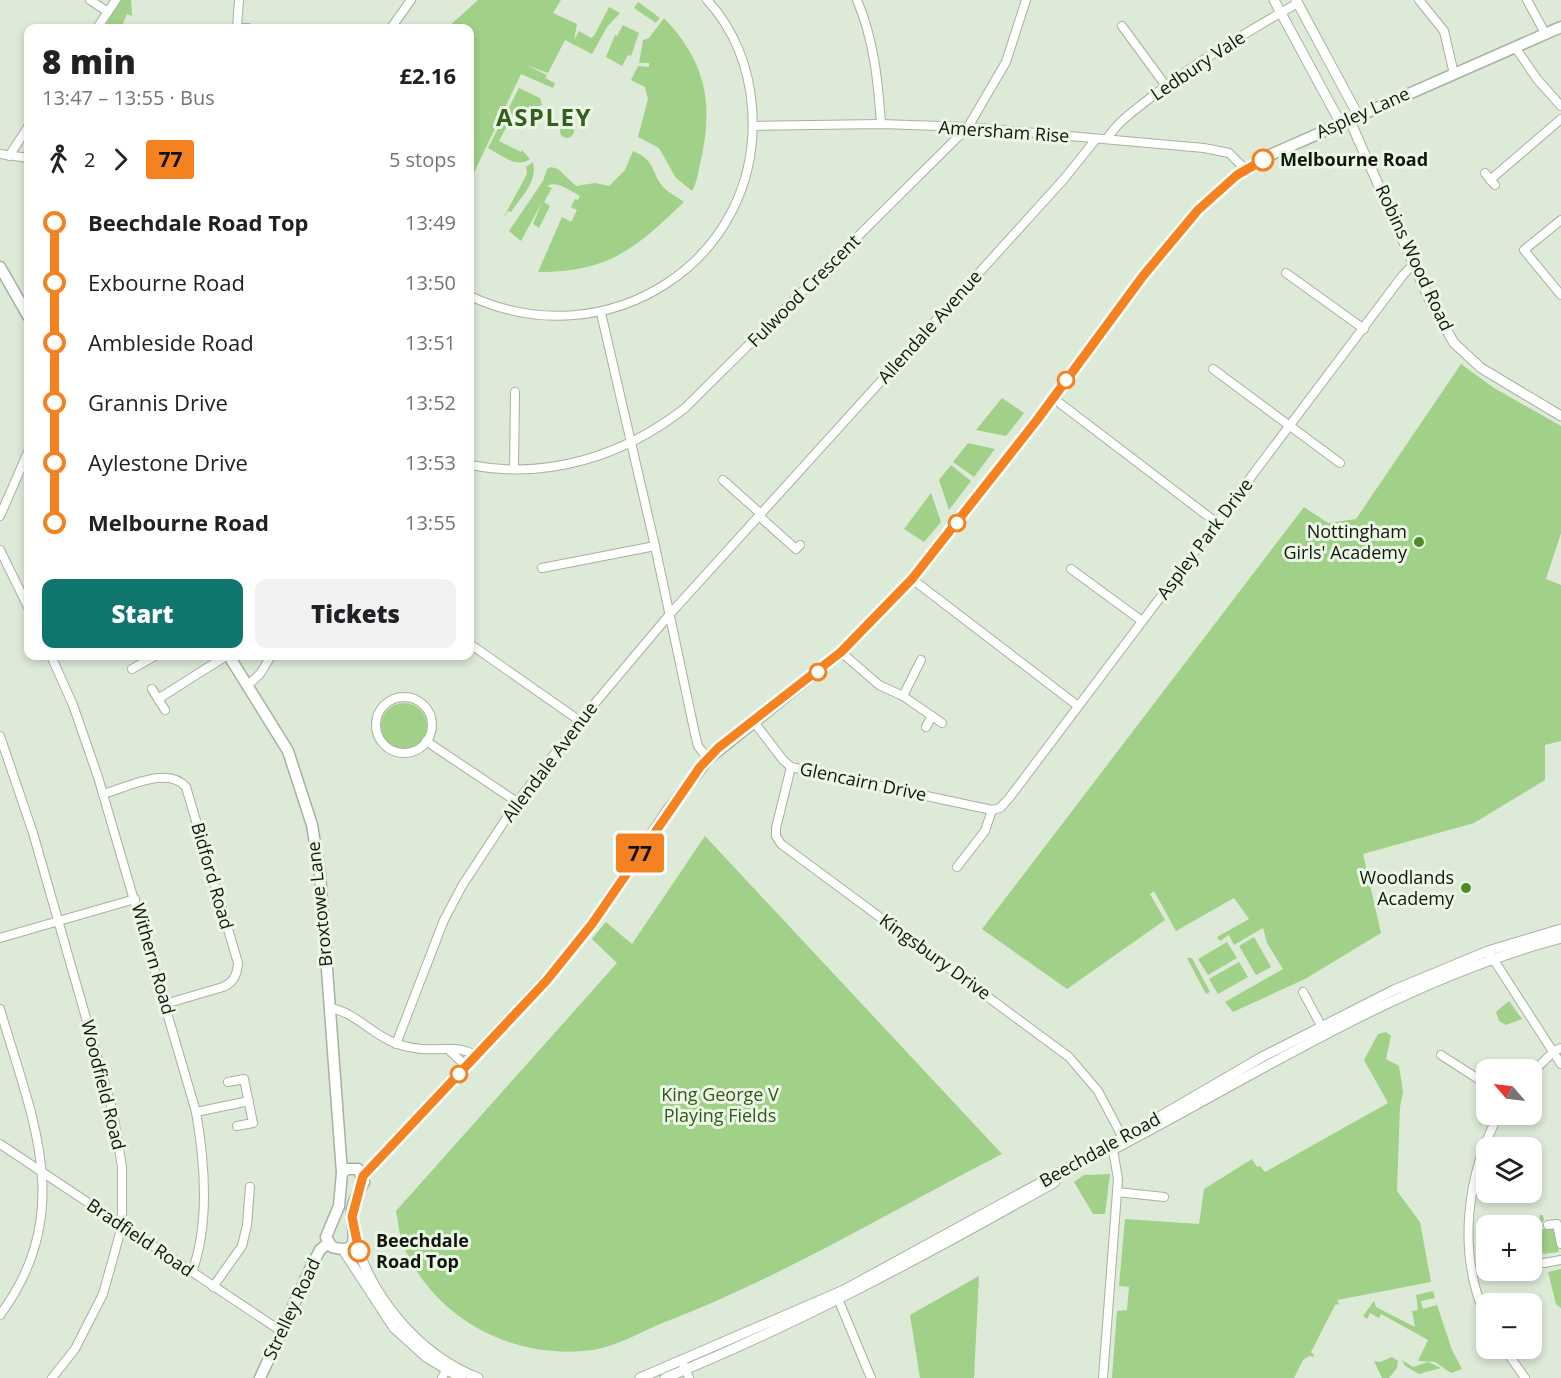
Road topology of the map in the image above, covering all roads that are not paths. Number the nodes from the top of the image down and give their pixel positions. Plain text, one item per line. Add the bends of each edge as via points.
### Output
1 (90, 0) edge
2 (116, 0) edge
3 (239, 0) edge
4 (411, 0) edge
5 (707, 0) edge
6 (857, 0) edge
7 (1026, 0) edge
8 (1274, 0) edge
9 (1419, 0) edge
10 (1527, 0) edge
11 (1297, 2) edge
12 (108, 12) junction
13 (1281, 13) junction
14 (100, 24) edge
15 (237, 24) edge
16 (394, 24) edge
17 (1122, 26) dead end
18 (1561, 27) edge
19 (1545, 33) junction
20 (1515, 47) junction
21 (1454, 74) junction
22 (1166, 86) junction
23 (1561, 106) edge
24 (1561, 119) edge
25 (1350, 121) junction
26 (881, 124) junction
27 (753, 126) junction
28 (968, 128) junction
29 (24, 132) edge
30 (1096, 139) junction
31 (1107, 139) junction
32 (4, 155) edge
33 (24, 158) edge
34 (1246, 170) junction
35 (1490, 180) dead end
36 (1561, 220) edge
37 (0, 267) edge
38 (1416, 267) junction
39 (1286, 273) dead end
40 (1561, 295) edge
41 (474, 298) edge
42 (24, 309) edge
43 (600, 313) junction
44 (1364, 329) junction
45 (1213, 369) dead end
46 (515, 392) dead end
47 (1053, 398) junction
48 (1561, 416) edge
49 (1290, 427) junction
50 (631, 443) junction
51 (24, 461) edge
52 (1340, 463) dead end
53 (474, 465) edge
54 (514, 470) junction
55 (723, 480) dead end
56 (760, 515) junction
57 (0, 516) edge
58 (1217, 522) junction
59 (800, 545) dead end
60 (655, 546) junction
61 (0, 550) edge
62 (542, 568) dead end
63 (1071, 569) dead end
64 (912, 579) junction
65 (24, 599) edge
66 (670, 614) junction
67 (1142, 621) junction
68 (474, 647) edge
69 (841, 652) junction
70 (53, 660) edge
71 (147, 660) edge
72 (221, 660) edge
73 (231, 660) edge
74 (269, 660) edge
75 (921, 660) dead end
76 (132, 669) dead end
77 (248, 685) junction
78 (152, 690) dead end
79 (903, 696) junction
80 (158, 699) junction
81 (1078, 706) junction
82 (165, 710) dead end
83 (932, 716) junction
84 (580, 721) junction
85 (754, 722) junction
86 (942, 723) dead end
87 (926, 727) dead end
88 (0, 736) edge
89 (426, 741) junction
90 (708, 759) junction
91 (792, 767) junction
92 (103, 794) junction
93 (517, 802) junction
94 (992, 810) junction
95 (957, 867) dead end
96 (135, 899) junction
97 (58, 922) junction
98 (1561, 929) edge
99 (1561, 938) edge
100 (0, 939) edge
101 (1491, 955) junction
102 (1303, 992) dead end
103 (165, 1004) junction
104 (330, 1008) junction
105 (0, 1009) edge
106 (1324, 1030) junction
107 (396, 1044) junction
108 (449, 1050) junction
109 (1558, 1050) edge
110 (477, 1054) junction
111 (1441, 1055) dead end
112 (1542, 1064) edge
113 (1561, 1064) edge
114 (466, 1066) junction
115 (1476, 1078) edge
116 (228, 1082) dead end
117 (249, 1101) junction
118 (196, 1112) junction
119 (1494, 1125) edge
120 (237, 1126) dead end
121 (1124, 1140) junction
122 (0, 1144) edge
123 (1112, 1147) junction
124 (42, 1173) junction
125 (342, 1173) junction
126 (363, 1176) junction
127 (250, 1187) dead end
128 (1117, 1192) junction
129 (1164, 1197) dead end
130 (1548, 1225) dead end
131 (122, 1226) junction
132 (355, 1240) junction
133 (328, 1243) junction
134 (1561, 1244) edge
135 (344, 1250) junction
136 (1561, 1260) edge
137 (1544, 1263) dead end
138 (192, 1272) junction
139 (213, 1287) junction
140 (1478, 1293) edge
141 (837, 1297) junction
142 (0, 1315) edge
143 (281, 1331) junction
144 (1512, 1359) edge
145 (686, 1370) edge
146 (446, 1371) edge
147 (52, 1378) edge
148 (260, 1378) edge
149 (460, 1378) edge
150 (478, 1378) edge
151 (640, 1378) edge
152 (665, 1378) edge
153 (871, 1378) edge
154 (1103, 1378) edge
155 (1525, 1378) edge

1 - 12 street
2 - 12 street
3 - 15 street
4 - 16 street
5 - 27 street via 729,26 739,52 748,80
6 - 26 street via 870,35
7 - 28 street, Fulwood Crescent via 1006,62
8 - 13 street
9 - 21 street via 1444,31
10 - 19 street
11 - 13 street, Ledbury Vale
11 - 25 street
12 - 14 street
13 - 22 street, Ledbury Vale
13 - 25 street
17 - 22 street
18 - 19 main road, Aspley Lane
19 - 20 main road, Aspley Lane
20 - 21 main road, Aspley Lane
20 - 23 street
21 - 25 main road, Aspley Lane
22 - 31 street, Ledbury Vale via 1118,124
24 - 35 street
25 - 34 main road, Aspley Lane
25 - 38 street, Robins Wood Road
26 - 27 street, Amersham Rise
26 - 28 street, Amersham Rise
27 - 43 street via 747,171 717,237 668,283
28 - 30 street, Amersham Rise
28 - 50 street, Fulwood Crescent via 703,392 665,423
29 - 32 street
30 - 31 street, Amersham Rise
30 - 56 street, Allendale Avenue
31 - 34 street, Amersham Rise via 1223,150 1236,157
32 - 33 street
34 - 47 main road, Aspley Lane via 1198,210 1143,276
36 - 40 street via 1524,250
37 - 42 main road
38 - 44 street, Aspley Park Drive via 1403,275
38 - 48 street, Robins Wood Road via 1441,323 1465,355
39 - 44 street
41 - 43 street via 542,317
43 - 50 street
44 - 49 street, Aspley Park Drive
45 - 49 street
46 - 54 street
47 - 58 street
47 - 64 main road, Aspley Lane
49 - 52 street
49 - 58 street, Aspley Park Drive
50 - 54 street, Fulwood Crescent via 567,465
50 - 60 street
51 - 57 street
53 - 54 street, Fulwood Crescent
55 - 56 street
56 - 59 street via 796,549
56 - 66 street, Allendale Avenue
58 - 67 street, Aspley Park Drive
60 - 62 street
60 - 66 street
61 - 65 street
63 - 67 street
64 - 69 main road, Aspley Lane
64 - 81 street
66 - 84 street, Allendale Avenue
66 - 90 street via 698,746
67 - 81 street, Aspley Park Drive
68 - 84 street
69 - 79 street via 879,686
69 - 85 main road, Aspley Lane
70 - 92 street, Withern Road via 73,705
71 - 76 street
72 - 80 street
73 - 77 main road, Broxtowe Lane
74 - 77 street
75 - 79 street
77 - 104 main road, Broxtowe Lane via 288,751 312,825 320,874
78 - 80 street
79 - 83 street
80 - 82 street
81 - 94 street, Aspley Park Drive via 1010,797 1000,808
83 - 86 street
83 - 87 street
84 - 93 street, Allendale Avenue
85 - 90 main road, Aspley Lane
85 - 91 street, Glencairn Drive
88 - 97 street, Woodfield Road
89 - 89 street via 419,752 403,755 379,740 376,720 389,700 406,696 429,709 434,727
89 - 93 street
90 - 110 main road, Aspley Lane via 592,924 547,980
91 - 94 street, Glencairn Drive
91 - 121 street, Kingsbury Drive via 776,828 781,844 1069,1057 1098,1090
92 - 96 street, Withern Road
92 - 103 street, Bidford Road via 170,777 186,787 238,963 230,984
93 - 107 street, Allendale Avenue via 444,920
94 - 95 street via 985,831
96 - 97 street
96 - 103 street, Withern Road
97 - 100 street
97 - 131 street, Woodfield Road via 117,1130 122,1167
98 - 101 street, Beechdale Road
99 - 101 street, Beechdale Road
101 - 106 street, Beechdale Road
101 - 109 street
102 - 106 street
103 - 118 street, Withern Road
104 - 107 street via 344,1011
104 - 125 main road, Broxtowe Lane
105 - 124 street via 37,1138
106 - 121 street, Beechdale Road
107 - 108 street via 422,1050
108 - 110 street via 457,1048
108 - 114 street
109 - 112 street
109 - 113 street
110 - 114 main road, Aspley Lane
111 - 115 street
114 - 126 main road, Aspley Lane
116 - 117 street via 244,1079
117 - 118 street
117 - 120 street via 253,1123
118 - 138 street, Withern Road via 203,1198
119 - 140 street via 1480,1157 1470,1207 1469,1252
121 - 123 street, Beechdale Road
122 - 124 street, Bradfield Road
123 - 128 street via 1118,1169
123 - 141 street, Beechdale Road via 979,1225
124 - 131 street, Bradfield Road
124 - 142 street via 43,1206 34,1250
125 - 126 main road via 356,1169
125 - 133 main road, Broxtowe Lane via 339,1206 327,1232
126 - 132 main road via 353,1206
127 - 139 street via 242,1246
128 - 129 street
128 - 154 street
130 - 134 street via 1557,1224
131 - 138 street, Bradfield Road
131 - 147 street, Woodfield Road via 96,1313
132 - 135 main road
132 - 146 street via 360,1257 392,1311
133 - 135 main road
133 - 143 main road, Strelley Road via 320,1250
135 - 146 street via 394,1328
136 - 137 street
138 - 139 street, Bradfield Road
139 - 143 street, Bradfield Road
141 - 145 street, Beechdale Road via 759,1339
141 - 153 street
143 - 148 main road, Strelley Road
144 - 155 street
145 - 151 street, Beechdale Road
145 - 152 street, Beechdale Road
146 - 149 street
146 - 150 street

